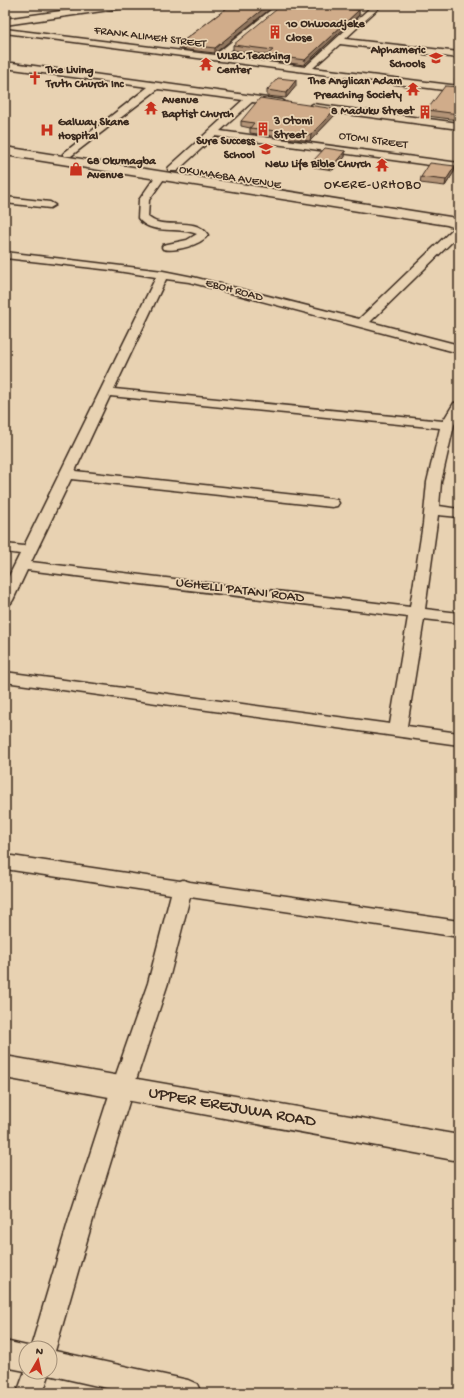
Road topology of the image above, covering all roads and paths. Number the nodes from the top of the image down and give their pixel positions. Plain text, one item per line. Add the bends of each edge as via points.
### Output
1 (123, 5) edge
2 (282, 5) edge
3 (378, 5) edge
4 (5, 22) edge
5 (5, 31) edge
6 (338, 40) junction
7 (459, 55) edge
8 (217, 58) junction
9 (5, 65) edge
10 (307, 69) junction
11 (157, 86) junction
12 (459, 89) edge
13 (251, 98) junction
14 (289, 104) edge
15 (304, 106) edge
16 (459, 126) edge
17 (213, 133) junction
18 (5, 145) edge
19 (5, 151) edge
20 (68, 154) junction
21 (459, 166) edge
22 (173, 169) junction
23 (161, 176) junction
24 (5, 200) edge
25 (50, 205) dead end
26 (457, 219) edge
27 (168, 247) dead end
28 (5, 255) edge
29 (162, 274) junction
30 (361, 324) junction
31 (459, 349) edge
32 (106, 392) junction
33 (459, 406) edge
34 (447, 425) junction
35 (67, 474) junction
36 (332, 503) dead end
37 (432, 510) junction
38 (459, 513) edge
39 (5, 548) edge
40 (25, 558) junction
41 (5, 600) edge
42 (417, 612) junction
43 (459, 618) edge
44 (5, 677) edge
45 (396, 731) junction
46 (459, 739) edge
47 (5, 862) edge
48 (183, 887) junction
49 (459, 928) edge
50 (5, 1067) edge
51 (122, 1088) junction
52 (459, 1148) edge
53 (46, 1340) edge
54 (5, 1354) edge
55 (18, 1356) edge
56 (58, 1365) edge
57 (34, 1380) edge
58 (30, 1393) edge
59 (188, 1393) edge

1 - 4 street
2 - 8 street
3 - 6 street
5 - 8 street, FRANK ALIMEH STREET
6 - 7 street
6 - 10 street
8 - 10 street, FRANK ALIMEH STREET
9 - 11 street
10 - 12 street, FRANK ALIMEH STREET
11 - 13 street
11 - 20 street
13 - 14 street
13 - 17 street
15 - 16 street
17 - 21 street, OTOMI STREET
17 - 22 street
18 - 20 main road, OKUMAGBA AVENUE
19 - 23 main road, OKUMAGBA AVENUE
20 - 22 main road, OKUMAGBA AVENUE
22 - 26 main road, OKUMAGBA AVENUE
23 - 26 main road, OKUMAGBA AVENUE
23 - 27 street via 144,200 143,218 152,225 191,228 203,235 189,243
24 - 25 street
26 - 30 street
28 - 29 street, EBOH ROAD
29 - 30 street, EBOH ROAD
29 - 32 street
30 - 31 street, EBOH ROAD
32 - 34 street
32 - 35 street
33 - 34 street
34 - 37 street via 434,482
35 - 36 street
35 - 40 street
37 - 38 street
37 - 42 street
39 - 40 street, UGHELLI PATANI ROAD
40 - 41 street
40 - 42 street, UGHELLI PATANI ROAD
42 - 43 street, UGHELLI PATANI ROAD
42 - 45 street
44 - 45 street
45 - 46 street
47 - 48 street
48 - 49 street
48 - 51 street via 158,983
50 - 51 street, UPPER EREJUWA ROAD
51 - 52 street, UPPER EREJUWA ROAD
51 - 53 street
54 - 55 street
56 - 59 street
57 - 58 street

